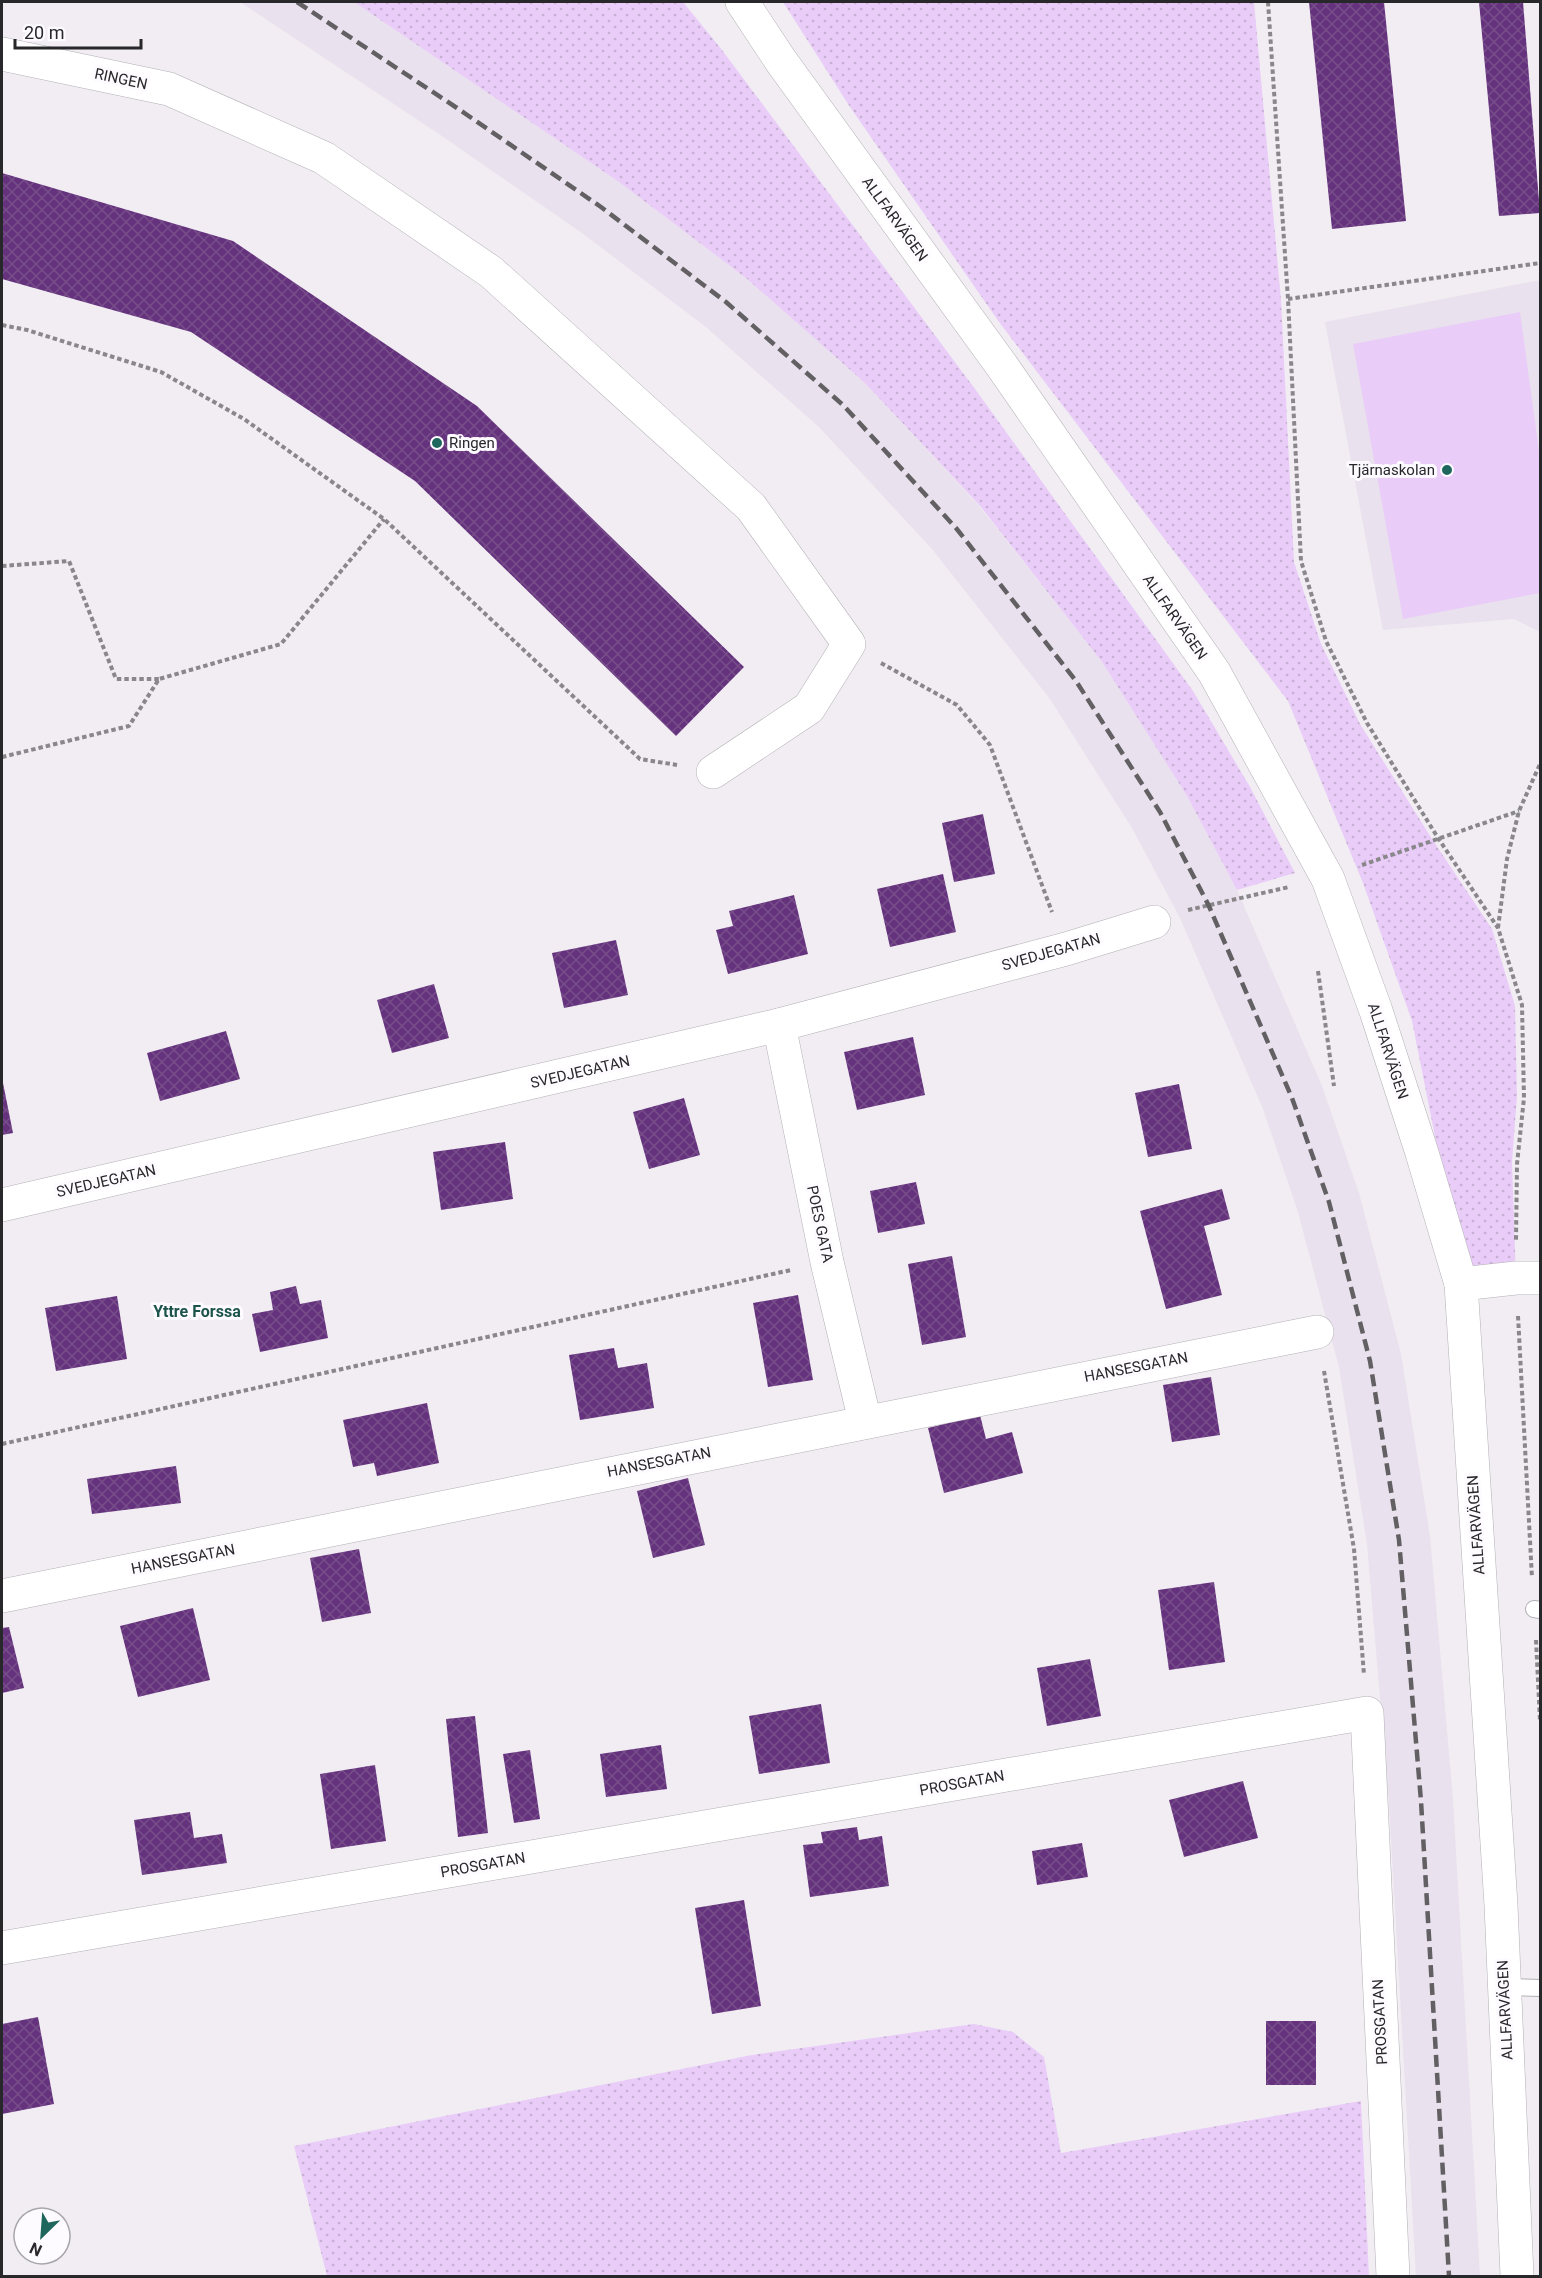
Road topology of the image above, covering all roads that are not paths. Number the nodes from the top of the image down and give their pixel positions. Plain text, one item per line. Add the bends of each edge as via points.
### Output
1 (742, 2) edge
2 (2, 54) edge
3 (713, 772) road end
4 (1154, 922) dead end
5 (779, 1025) junction
6 (2, 1205) edge
7 (1528, 1278) edge
8 (1461, 1284) junction
9 (1317, 1332) road end
10 (865, 1421) junction
11 (2, 1596) edge
12 (2, 1948) edge
13 (1504, 1987) junction
14 (1540, 1988) edge
15 (1393, 2277) edge
16 (1517, 2277) edge

1 - 8 street, ALLFARVÄGEN via 1214,672 1328,879 1376,1011
2 - 3 street, RINGEN via 169,89 324,158 491,272 751,507 849,645 809,708
4 - 5 street, SVEDJEGATAN
5 - 6 street, SVEDJEGATAN
5 - 10 street, POES GATA via 827,1262
7 - 8 street
8 - 13 street, ALLFARVÄGEN
9 - 10 street, HANSESGATAN
10 - 11 street, HANSESGATAN
12 - 15 street, PROSGATAN via 1366,1713
13 - 14 lane
13 - 16 street, ALLFARVÄGEN

